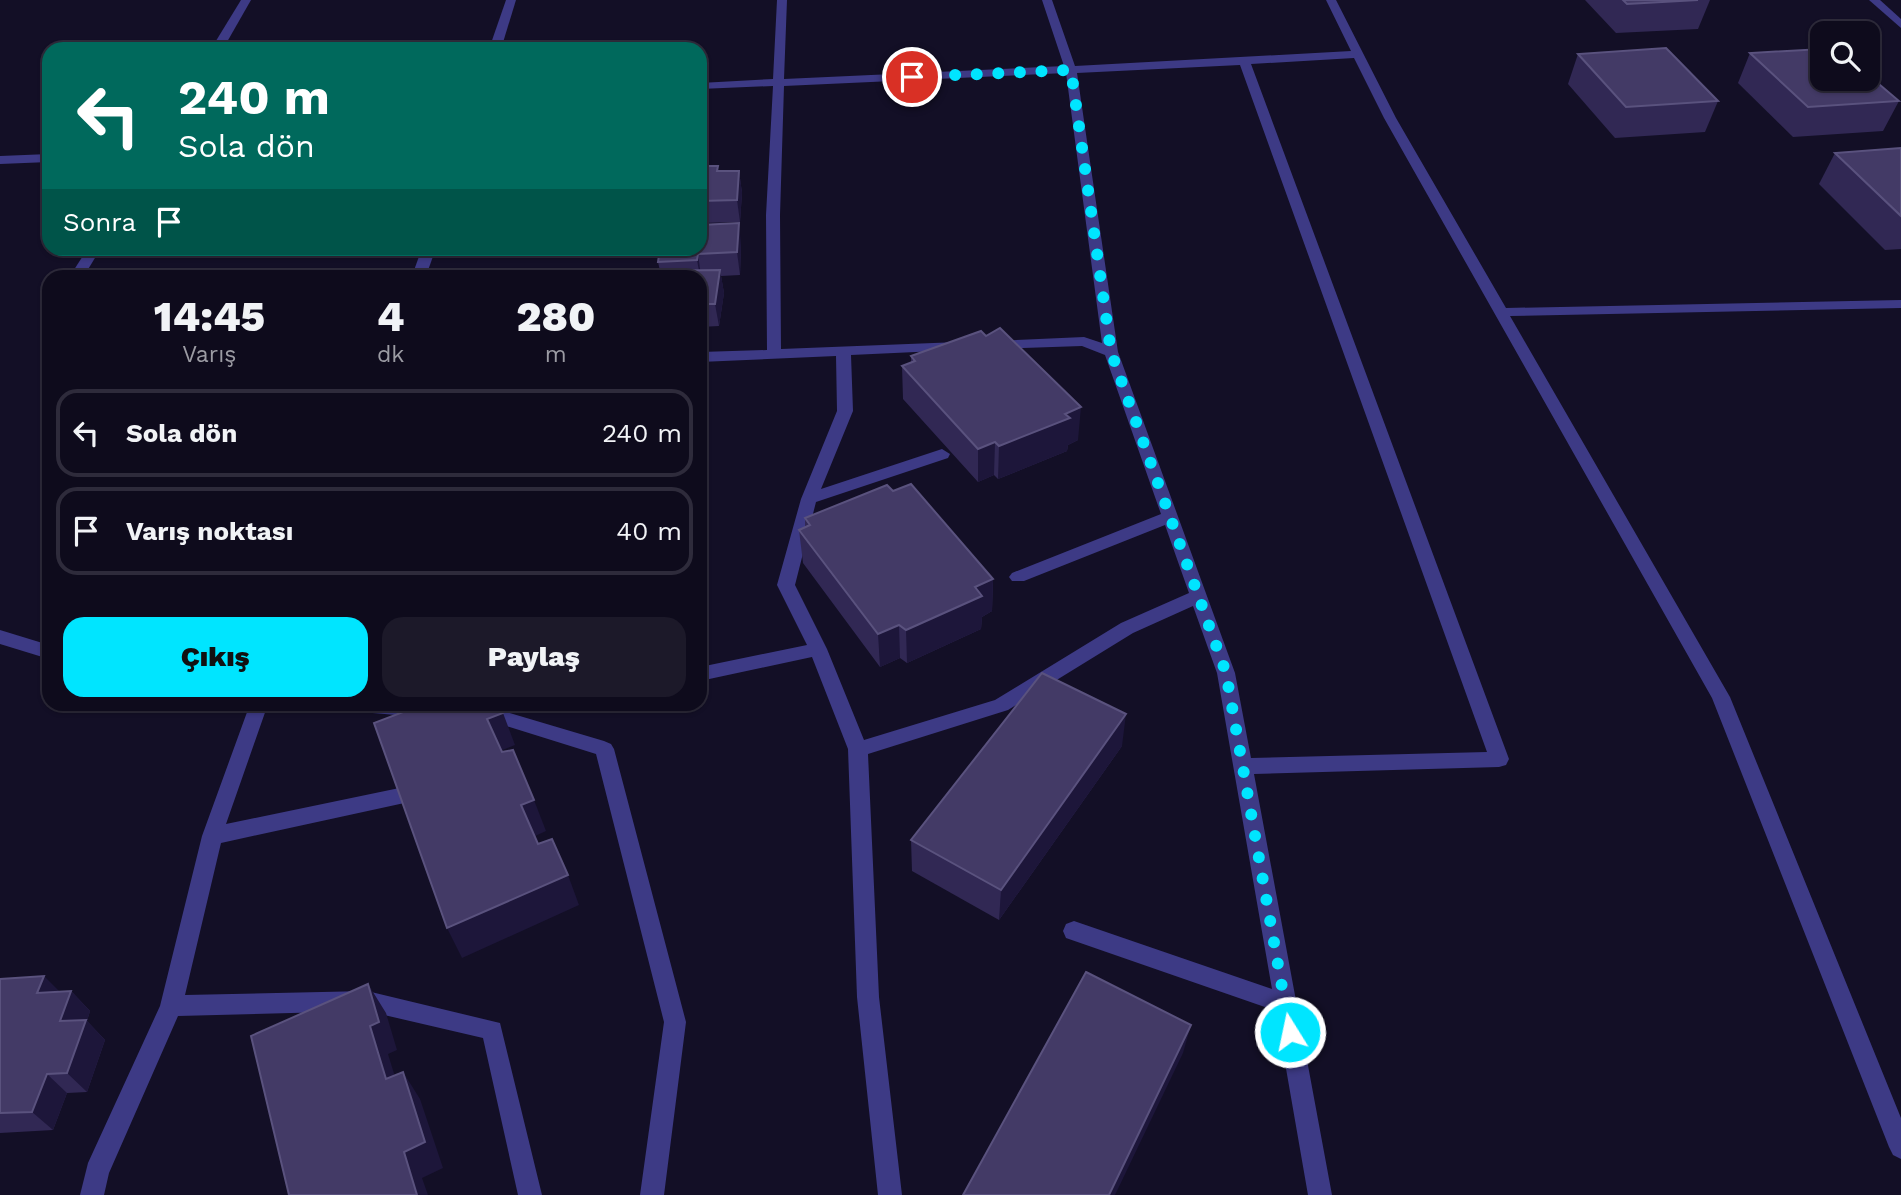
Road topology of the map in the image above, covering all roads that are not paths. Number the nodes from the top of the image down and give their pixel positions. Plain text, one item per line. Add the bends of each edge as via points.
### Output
1 (246, 0) edge
2 (510, 0) edge
3 (782, 0) edge
4 (1047, 0) edge
5 (1331, 0) edge
6 (1874, 0) edge
7 (1901, 25) edge
8 (220, 42) edge
9 (497, 42) edge
10 (1358, 54) junction
11 (1244, 61) junction
12 (1071, 70) junction
13 (780, 83) junction
14 (707, 86) edge
15 (42, 158) edge
16 (0, 160) edge
17 (1901, 304) edge
18 (1500, 312) junction
19 (843, 350) junction
20 (1111, 352) junction
21 (774, 353) junction
22 (707, 357) edge
23 (942, 454) dead end
24 (809, 499) junction
25 (1170, 517) junction
26 (1018, 577) dead end
27 (1199, 596) junction
28 (0, 636) edge
29 (818, 649) junction
30 (42, 650) edge
31 (707, 673) edge
32 (257, 711) edge
33 (425, 711) edge
34 (858, 749) junction
35 (1243, 765) junction
36 (409, 794) edge
37 (212, 836) junction
38 (1074, 931) dead end
39 (1285, 1004) junction
40 (171, 1006) junction
41 (1901, 1147) edge
42 (92, 1195) edge
43 (530, 1195) edge
44 (652, 1195) edge
45 (890, 1195) edge
46 (1320, 1195) edge

1 - 8 street
2 - 9 street
3 - 13 street
4 - 12 street
5 - 10 street
6 - 7 street
10 - 11 street
10 - 18 street
11 - 12 street
11 - 35 street via 1499,759
12 - 13 street
12 - 20 street
13 - 14 street
13 - 21 street via 773,215
15 - 16 street
17 - 18 street
18 - 41 street via 1721,697
19 - 20 street via 1084,341
19 - 21 street
19 - 24 street via 845,411
20 - 25 street
21 - 22 street
23 - 24 street
24 - 29 street via 786,584
25 - 26 street
25 - 27 street
27 - 34 street via 1126,628 1001,705
27 - 35 street via 1226,673
28 - 30 street
29 - 31 street
29 - 34 street
32 - 37 street
33 - 44 street via 503,718 604,749 675,1022
34 - 45 street via 868,997
35 - 39 street
36 - 37 street
37 - 40 street
38 - 39 street
39 - 46 street
40 - 42 street via 97,1172
40 - 43 street via 367,1001 492,1030

